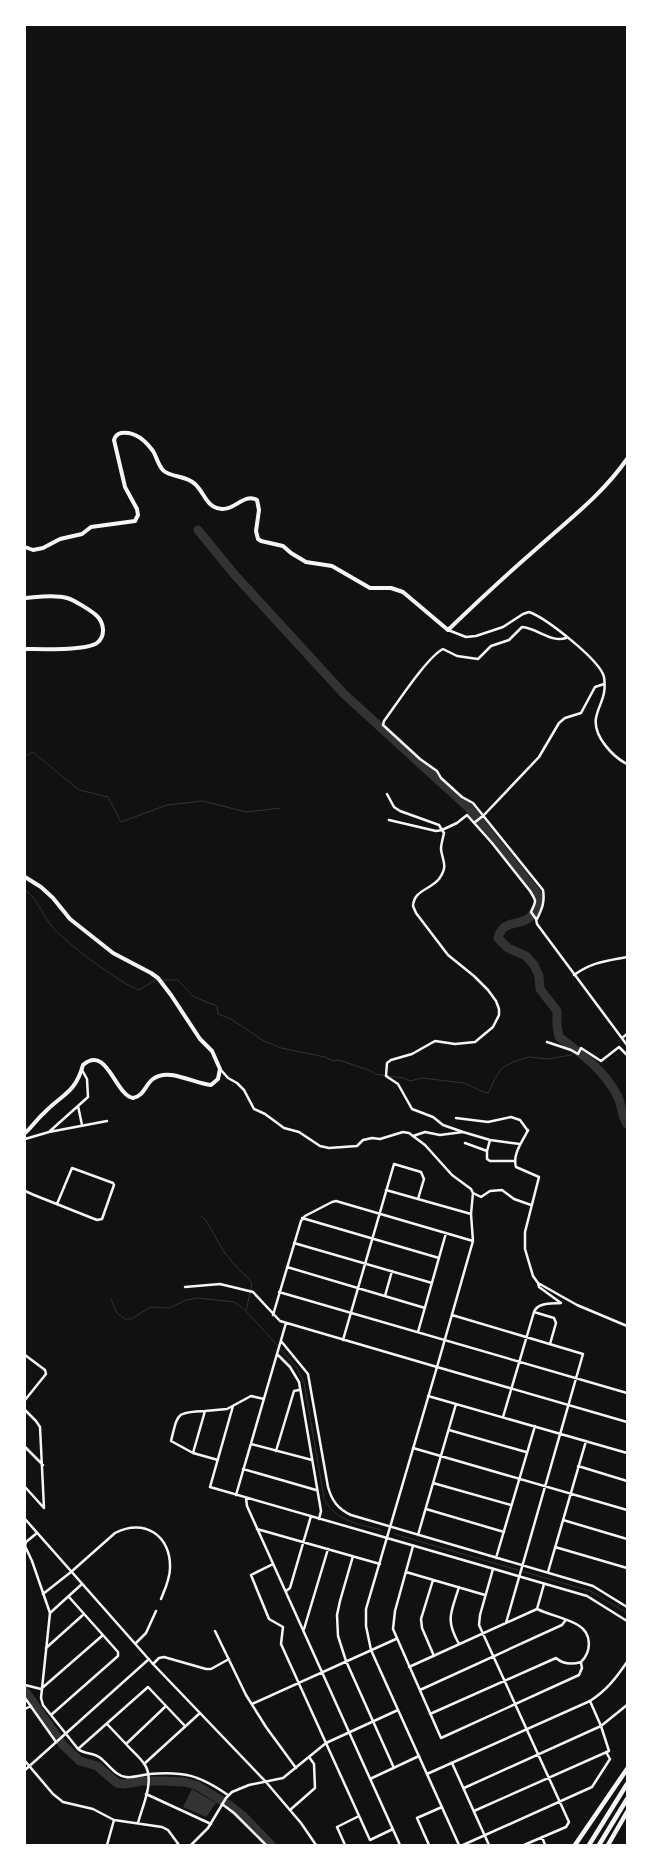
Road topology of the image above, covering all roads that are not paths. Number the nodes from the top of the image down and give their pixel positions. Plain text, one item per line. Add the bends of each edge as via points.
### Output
1 (627, 459) edge
2 (25, 547) edge
3 (25, 598) edge
4 (448, 630) junction
5 (566, 638) junction
6 (25, 649) edge
7 (604, 684) junction
8 (627, 764) edge
9 (387, 794) dead end
10 (484, 815) junction
11 (389, 820) dead end
12 (474, 823) junction
13 (442, 830) junction
14 (25, 877) edge
15 (536, 920) junction
16 (627, 957) edge
17 (574, 975) junction
18 (627, 1034) edge
19 (622, 1038) junction
20 (547, 1042) dead end
21 (627, 1045) edge
22 (627, 1055) edge
23 (220, 1069) junction
24 (82, 1070) junction
25 (78, 1106) junction
26 (456, 1118) dead end
27 (107, 1121) dead end
28 (82, 1125) junction
29 (49, 1132) junction
30 (463, 1132) junction
31 (25, 1133) edge
32 (412, 1136) junction
33 (25, 1139) edge
34 (490, 1140) junction
35 (465, 1143) dead end
36 (520, 1144) junction
37 (487, 1151) junction
38 (514, 1161) junction
39 (386, 1190) junction
40 (25, 1191) edge
41 (473, 1193) junction
42 (418, 1199) junction
43 (57, 1204) junction
44 (531, 1205) junction
45 (379, 1214) junction
46 (471, 1214) junction
47 (302, 1218) junction
48 (446, 1233) junction
49 (372, 1239) junction
50 (473, 1241) junction
51 (294, 1243) junction
52 (439, 1258) junction
53 (365, 1264) junction
54 (287, 1267) junction
55 (392, 1271) junction
56 (432, 1283) junction
57 (538, 1283) junction
58 (185, 1287) dead end
59 (358, 1288) junction
60 (280, 1292) junction
61 (385, 1296) junction
62 (425, 1308) junction
63 (534, 1312) junction
64 (351, 1313) junction
65 (273, 1315) junction
66 (452, 1315) junction
67 (286, 1323) junction
68 (627, 1326) edge
69 (418, 1332) junction
70 (526, 1337) junction
71 (343, 1340) junction
72 (444, 1340) junction
73 (281, 1341) junction
74 (550, 1344) junction
75 (278, 1352) junction
76 (25, 1355) edge
77 (519, 1362) junction
78 (437, 1367) junction
79 (576, 1378) junction
80 (511, 1388) junction
81 (299, 1390) junction
82 (627, 1393) edge
83 (428, 1396) junction
84 (264, 1399) junction
85 (25, 1400) edge
86 (456, 1404) junction
87 (568, 1405) junction
88 (233, 1406) junction
89 (25, 1410) edge
90 (205, 1411) junction
91 (503, 1417) junction
92 (627, 1422) edge
93 (535, 1426) junction
94 (448, 1430) junction
95 (560, 1433) junction
96 (586, 1441) junction
97 (251, 1444) junction
98 (25, 1447) edge
99 (413, 1448) junction
100 (276, 1451) junction
101 (527, 1452) junction
102 (193, 1453) junction
103 (627, 1453) edge
104 (441, 1456) junction
105 (218, 1460) junction
106 (312, 1460) junction
107 (43, 1465) junction
108 (578, 1466) junction
109 (243, 1469) junction
110 (519, 1479) junction
111 (627, 1481) edge
112 (434, 1483) junction
113 (25, 1486) edge
114 (545, 1486) junction
115 (316, 1490) junction
116 (570, 1494) junction
117 (236, 1495) junction
118 (246, 1498) junction
119 (511, 1505) junction
120 (426, 1509) junction
121 (627, 1510) edge
122 (311, 1516) junction
123 (25, 1519) edge
124 (319, 1519) junction
125 (563, 1520) junction
126 (390, 1527) junction
127 (257, 1529) junction
128 (504, 1532) junction
129 (37, 1533) junction
130 (418, 1535) junction
131 (387, 1538) junction
132 (627, 1539) edge
133 (304, 1542) junction
134 (413, 1546) junction
135 (555, 1547) junction
136 (328, 1549) junction
137 (353, 1556) junction
138 (496, 1558) junction
139 (273, 1564) junction
140 (380, 1564) junction
141 (627, 1568) edge
142 (493, 1569) junction
143 (521, 1569) junction
144 (71, 1572) junction
145 (406, 1572) junction
146 (548, 1572) junction
147 (519, 1577) junction
148 (433, 1580) junction
149 (82, 1584) junction
150 (544, 1584) junction
151 (459, 1587) junction
152 (286, 1591) junction
153 (43, 1594) junction
154 (485, 1595) junction
155 (69, 1597) junction
156 (161, 1598) dead end
157 (627, 1607) edge
158 (537, 1609) junction
159 (156, 1611) dead end
160 (50, 1613) junction
161 (84, 1614) junction
162 (565, 1621) junction
163 (627, 1621) edge
164 (506, 1623) junction
165 (303, 1630) junction
166 (215, 1631) dead end
167 (484, 1634) junction
168 (103, 1635) junction
169 (396, 1639) junction
170 (136, 1643) junction
171 (459, 1644) junction
172 (46, 1648) junction
173 (371, 1650) junction
174 (434, 1656) junction
175 (494, 1657) junction
176 (149, 1659) junction
177 (229, 1659) junction
178 (346, 1661) junction
179 (580, 1662) junction
180 (627, 1662) edge
181 (153, 1664) junction
182 (409, 1667) junction
183 (322, 1672) junction
184 (504, 1681) junction
185 (299, 1683) junction
186 (25, 1685) edge
187 (41, 1689) junction
188 (420, 1690) junction
189 (25, 1698) edge
190 (590, 1700) junction
191 (252, 1704) junction
192 (515, 1704) junction
193 (627, 1705) edge
194 (31, 1706) junction
195 (166, 1706) junction
196 (25, 1709) edge
197 (398, 1710) junction
198 (200, 1713) junction
199 (430, 1714) junction
200 (50, 1715) junction
201 (373, 1722) junction
202 (107, 1724) junction
203 (185, 1726) junction
204 (601, 1726) junction
205 (527, 1730) junction
206 (349, 1732) junction
207 (63, 1736) junction
208 (57, 1741) junction
209 (326, 1743) junction
210 (126, 1744) junction
211 (78, 1749) junction
212 (606, 1752) junction
213 (538, 1754) junction
214 (419, 1756) junction
215 (309, 1757) junction
216 (25, 1761) edge
217 (452, 1763) junction
218 (144, 1764) junction
219 (29, 1766) junction
220 (296, 1768) junction
221 (394, 1768) junction
222 (627, 1769) edge
223 (25, 1770) edge
224 (427, 1774) junction
225 (149, 1776) junction
226 (549, 1778) junction
227 (370, 1779) junction
228 (266, 1782) junction
229 (627, 1784) edge
230 (464, 1788) junction
231 (146, 1794) junction
232 (227, 1797) junction
233 (627, 1799) edge
234 (559, 1802) junction
235 (222, 1804) junction
236 (442, 1808) junction
237 (290, 1810) junction
238 (474, 1811) junction
239 (627, 1812) edge
240 (359, 1816) junction
241 (114, 1820) junction
242 (138, 1823) junction
243 (210, 1824) junction
244 (393, 1829) junction
245 (485, 1835) junction
246 (542, 1837) junction
247 (107, 1845) edge
248 (179, 1845) edge
249 (191, 1845) edge
250 (266, 1845) edge
251 (316, 1845) edge
252 (345, 1845) edge
253 (400, 1845) edge
254 (429, 1845) edge
255 (461, 1845) edge
256 (489, 1845) edge
257 (524, 1845) edge
258 (546, 1845) edge
259 (575, 1845) edge
260 (589, 1845) edge
261 (599, 1845) edge
262 (608, 1845) edge

1 - 4 main road via 576,514
2 - 4 main road via 33,550 44,548 92,527 135,521 137,509 125,487 114,440 118,434 131,432 153,451 162,470 196,485 208,504 227,509 246,498 257,500 256,531 261,542 283,546 306,562 332,566 370,588 391,588 403,592
3 - 6 main road via 68,598 97,615 103,625 103,636 97,644 69,650
4 - 5 street via 466,637 476,636 503,627 530,612
5 - 7 street via 598,665
5 - 10 street via 551,637 530,627 522,627 509,640 491,646 478,659 457,656 443,649 423,669 384,721 383,725
7 - 8 street via 604,700 596,726 608,748
7 - 10 street via 595,687 581,713 559,722 539,757
9 - 13 street via 400,811 440,826
10 - 12 street
10 - 15 street via 543,890 543,908
11 - 13 street
12 - 13 street via 467,815
12 - 15 street via 536,899 531,912
13 - 30 street via 441,850 445,859 442,872 438,879 416,895 413,906 448,955 492,996 499,1015 492,1027 475,1042 435,1041 412,1054 391,1060 387,1063 386,1076 398,1084 412,1110
14 - 23 main road via 41,887 70,919 113,953 158,978 200,1039 212,1051
15 - 17 street
16 - 17 street via 597,962
17 - 19 street
18 - 19 street
19 - 21 street
20 - 22 street via 576,1054 580,1048 601,1061 619,1047
23 - 24 main road via 218,1080 211,1085 181,1077 159,1076 151,1080 143,1093 133,1098 125,1095 105,1064 95,1060 86,1062
23 - 32 street via 244,1090 254,1109 320,1146 357,1146 363,1140 403,1132
24 - 25 street via 87,1079 88,1097
24 - 31 main road via 77,1083
25 - 28 street
25 - 29 street
26 - 36 street via 488,1122 511,1117 520,1120 528,1130
27 - 28 street
28 - 29 street
29 - 33 street
30 - 32 street via 440,1135 425,1132
30 - 34 street
32 - 41 street
34 - 36 street
34 - 37 street
35 - 37 street
36 - 38 street
37 - 38 street via 490,1161
38 - 44 street via 516,1167 539,1177
39 - 42 street
39 - 42 street via 394,1164 421,1172 424,1179
39 - 45 street
40 - 43 street
41 - 44 street via 481,1197 490,1191 502,1190
41 - 46 street
42 - 46 street
43 - 43 street via 96,1220 102,1219 114,1185 72,1168
44 - 57 street via 525,1249
45 - 47 street via 336,1201
45 - 48 street
45 - 49 street
46 - 50 street
47 - 49 street
47 - 51 street
48 - 50 street
48 - 52 street
49 - 52 street
49 - 53 street
50 - 66 street
51 - 53 street
51 - 54 street
52 - 56 street
53 - 55 street
53 - 59 street
54 - 59 street
54 - 60 street
55 - 56 street
55 - 61 street
56 - 62 street
57 - 63 street via 561,1303 540,1305
57 - 68 street via 589,1311
58 - 65 street via 220,1284 248,1290
59 - 61 street
59 - 64 street
60 - 64 street
60 - 65 street
61 - 62 street
62 - 69 street
63 - 70 street
63 - 74 street via 554,1318 556,1323
64 - 69 street
64 - 71 street
65 - 67 street
66 - 70 street
66 - 72 street
67 - 71 street
67 - 73 street
69 - 72 street
70 - 74 street
70 - 77 street
71 - 78 street
72 - 77 street
72 - 78 street
73 - 75 street
73 - 126 street via 308,1374 328,1487 334,1503 351,1516
74 - 79 street via 583,1354
75 - 81 street via 299,1382
75 - 84 street
76 - 85 street via 46,1374
77 - 79 street
77 - 80 street
78 - 80 street
78 - 83 street
79 - 82 street
79 - 87 street
80 - 87 street
80 - 91 street
81 - 100 street via 294,1391
81 - 106 street
83 - 86 street
83 - 99 street
84 - 88 street via 251,1396
84 - 97 street
86 - 91 street
86 - 94 street
87 - 92 street
87 - 95 street
88 - 90 street
88 - 105 street
89 - 107 street via 40,1427
90 - 102 street
90 - 102 street via 185,1412 176,1419 171,1441
91 - 93 street
93 - 95 street
93 - 101 street
94 - 101 street
94 - 104 street
95 - 96 street
95 - 114 street
96 - 103 street
96 - 108 street
97 - 100 street
97 - 109 street
98 - 107 street
99 - 104 street
99 - 126 street
100 - 106 street
101 - 110 street
102 - 105 street
104 - 110 street
104 - 112 street
105 - 117 street via 210,1487
106 - 115 street
107 - 113 street via 44,1508
108 - 111 street
108 - 116 street
109 - 115 street
109 - 117 street
110 - 114 street
110 - 119 street
112 - 119 street
112 - 120 street
114 - 116 street
114 - 143 street
115 - 124 street via 321,1511
116 - 121 street
116 - 125 street
117 - 118 street
118 - 122 street
118 - 127 street
119 - 128 street
120 - 128 street
120 - 130 street
122 - 124 street
122 - 133 street
123 - 129 street
124 - 131 street
125 - 132 street
125 - 135 street
126 - 130 street
126 - 131 street
127 - 133 street
127 - 139 street
128 - 138 street
129 - 144 street
129 - 153 street via 25,1546
130 - 138 street
131 - 134 street
131 - 140 street
133 - 136 street
133 - 152 street via 290,1588
134 - 142 street
134 - 145 street
135 - 141 street
135 - 146 street
136 - 137 street
136 - 165 street
137 - 140 street
137 - 178 street via 338,1615 338,1636
138 - 143 street
139 - 152 street
139 - 185 street via 251,1575 269,1619 283,1627 282,1644
140 - 173 street via 365,1618
142 - 147 street
142 - 154 street
143 - 146 street
143 - 147 street
144 - 149 street
144 - 153 street
144 - 156 street via 122,1529 135,1526 150,1529 162,1542 170,1565 170,1580
145 - 148 street
145 - 169 street via 393,1620
146 - 157 street via 593,1586
147 - 150 street
147 - 164 street
148 - 151 street
148 - 174 street via 421,1619
149 - 155 street
149 - 170 street
150 - 158 street
150 - 163 street via 587,1596
151 - 154 street
151 - 171 street via 450,1616
152 - 165 street
153 - 160 street
154 - 167 street via 478,1620
155 - 160 street
155 - 161 street
158 - 162 street
158 - 164 street
159 - 170 street via 146,1633
160 - 172 street
161 - 168 street
161 - 172 street
162 - 175 street
162 - 179 street via 578,1625 588,1638 588,1652
164 - 167 street
165 - 183 street
166 - 177 street
167 - 171 street
167 - 175 street
168 - 187 street
168 - 200 street via 118,1656
169 - 173 street
169 - 182 street
170 - 176 street
171 - 174 street
172 - 187 street
173 - 178 street
173 - 197 street
174 - 182 street
175 - 184 street
175 - 188 street
176 - 181 street
176 - 207 street
177 - 181 street via 211,1669 164,1657
177 - 191 street
178 - 183 street
178 - 201 street
179 - 184 street via 567,1664 556,1658
179 - 192 street via 579,1675
180 - 190 street via 610,1686
181 - 198 street
182 - 188 street
183 - 185 street
183 - 206 street
184 - 192 street
184 - 199 street
185 - 191 street
185 - 209 street
186 - 187 street
187 - 200 street via 43,1705
188 - 199 street
189 - 194 street
190 - 204 street
190 - 205 street
191 - 220 street
192 - 199 street via 441,1738
192 - 205 street
193 - 204 street
194 - 196 street
194 - 208 street
195 - 202 street via 148,1687
195 - 203 street
195 - 210 street
197 - 201 street
197 - 214 street
198 - 203 street
198 - 228 street
200 - 207 street
201 - 206 street
201 - 221 street
202 - 210 street
202 - 211 street
203 - 218 street
204 - 212 street via 609,1751
204 - 213 street
205 - 213 street
205 - 217 street
206 - 209 street
206 - 227 street
207 - 208 street
207 - 211 street
208 - 219 street
209 - 215 street
209 - 240 street
210 - 218 street
211 - 225 street via 98,1756 119,1776
212 - 226 street
212 - 234 street via 610,1759 592,1787
213 - 226 street
213 - 230 street
214 - 221 street
214 - 224 street
215 - 220 street
215 - 237 street via 314,1764 315,1788
216 - 219 street
217 - 224 street
217 - 230 street
218 - 225 street
219 - 223 street
219 - 241 street via 63,1802 93,1809
220 - 228 street via 283,1778
221 - 227 street
222 - 259 highway
224 - 236 street
225 - 231 street
225 - 232 street via 185,1773 206,1781
226 - 234 street
226 - 238 street
227 - 244 street
228 - 232 street via 240,1788
228 - 237 street
229 - 260 highway
230 - 238 street
231 - 242 street
231 - 243 street
232 - 235 street
233 - 261 highway
234 - 245 street
234 - 246 street via 569,1822 566,1827
235 - 243 street
235 - 250 street
236 - 254 street via 417,1818
236 - 255 street
237 - 251 street
238 - 245 street
239 - 262 highway
240 - 244 street via 370,1840
240 - 252 street via 337,1827
241 - 242 street
241 - 247 street
242 - 248 street via 168,1830
243 - 249 street
244 - 253 street
245 - 255 street
245 - 256 street
246 - 257 street
246 - 258 street

